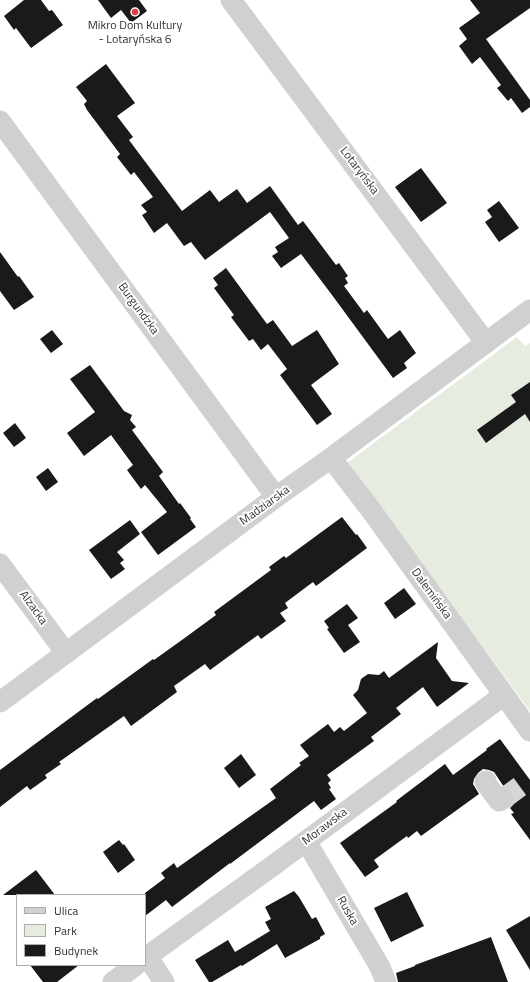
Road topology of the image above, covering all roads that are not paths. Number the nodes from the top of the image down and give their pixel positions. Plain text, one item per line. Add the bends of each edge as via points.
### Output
1 (232, 0) edge
2 (0, 120) edge
3 (530, 310) edge
4 (486, 343) junction
5 (330, 458) junction
6 (276, 497) junction
7 (0, 564) edge
8 (66, 653) junction
9 (504, 694) junction
10 (0, 702) edge
11 (530, 731) edge
12 (486, 781) dead end
13 (503, 799) dead end
14 (306, 841) junction
15 (146, 958) edge
16 (146, 963) edge
17 (135, 966) edge
18 (114, 982) edge
19 (164, 982) edge
20 (386, 982) edge

1 - 4 street, Lotaryńska
2 - 6 street, Burgundzka
3 - 4 street, Madziarska
4 - 5 street, Madziarska
5 - 6 street, Madziarska
5 - 9 street, Dalemińska via 371,510
6 - 8 street, Madziarska
7 - 8 street, Alzacka
8 - 10 street, Madziarska
9 - 11 street, Dalemińska
9 - 14 street, Morawska
12 - 13 street via 499,801
14 - 15 street, Morawska
14 - 20 street, Ruska via 380,967
16 - 19 street
17 - 18 street, Morawska

